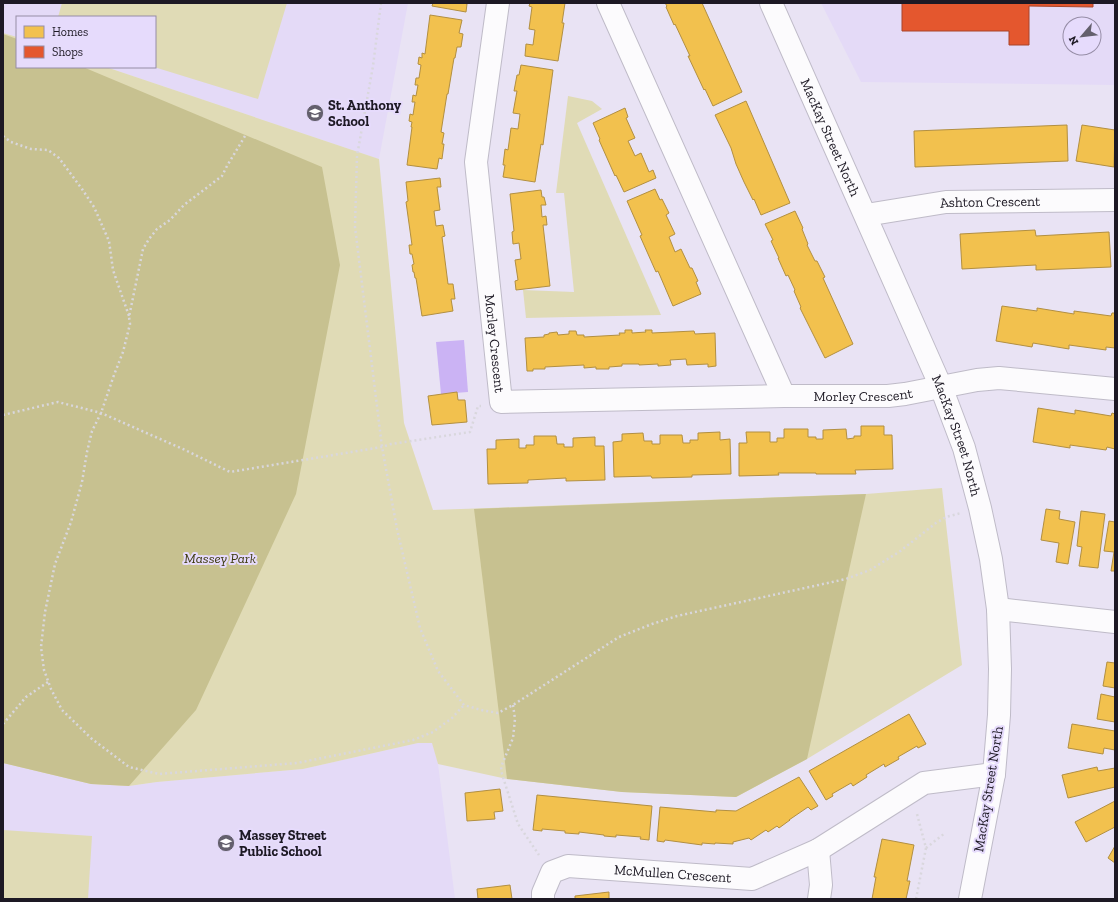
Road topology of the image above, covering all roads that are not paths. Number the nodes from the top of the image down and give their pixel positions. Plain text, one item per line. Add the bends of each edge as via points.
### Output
1 (498, 3) edge
2 (608, 3) edge
3 (772, 3) edge
4 (1115, 200) edge
5 (866, 215) junction
6 (941, 387) junction
7 (1115, 389) edge
8 (784, 396) junction
9 (998, 610) junction
10 (1115, 622) edge
11 (994, 774) junction
12 (818, 850) junction
13 (544, 899) edge
14 (819, 899) edge
15 (970, 899) edge

1 - 8 street, Morley Crescent via 476,162 501,402
2 - 8 street
3 - 5 street, MacKay Street North
4 - 5 street, Ashton Crescent via 946,202
5 - 6 street, MacKay Street North
6 - 7 street via 999,378
6 - 8 street, Morley Crescent via 888,396
6 - 9 street, MacKay Street North via 964,448 980,508
9 - 10 street
9 - 11 street, MacKay Street North via 999,715
11 - 12 street, McMullen Crescent via 924,783
11 - 15 street, MacKay Street North
12 - 13 street, McMullen Crescent via 752,879 568,866 552,872 543,893
12 - 14 street via 821,885

